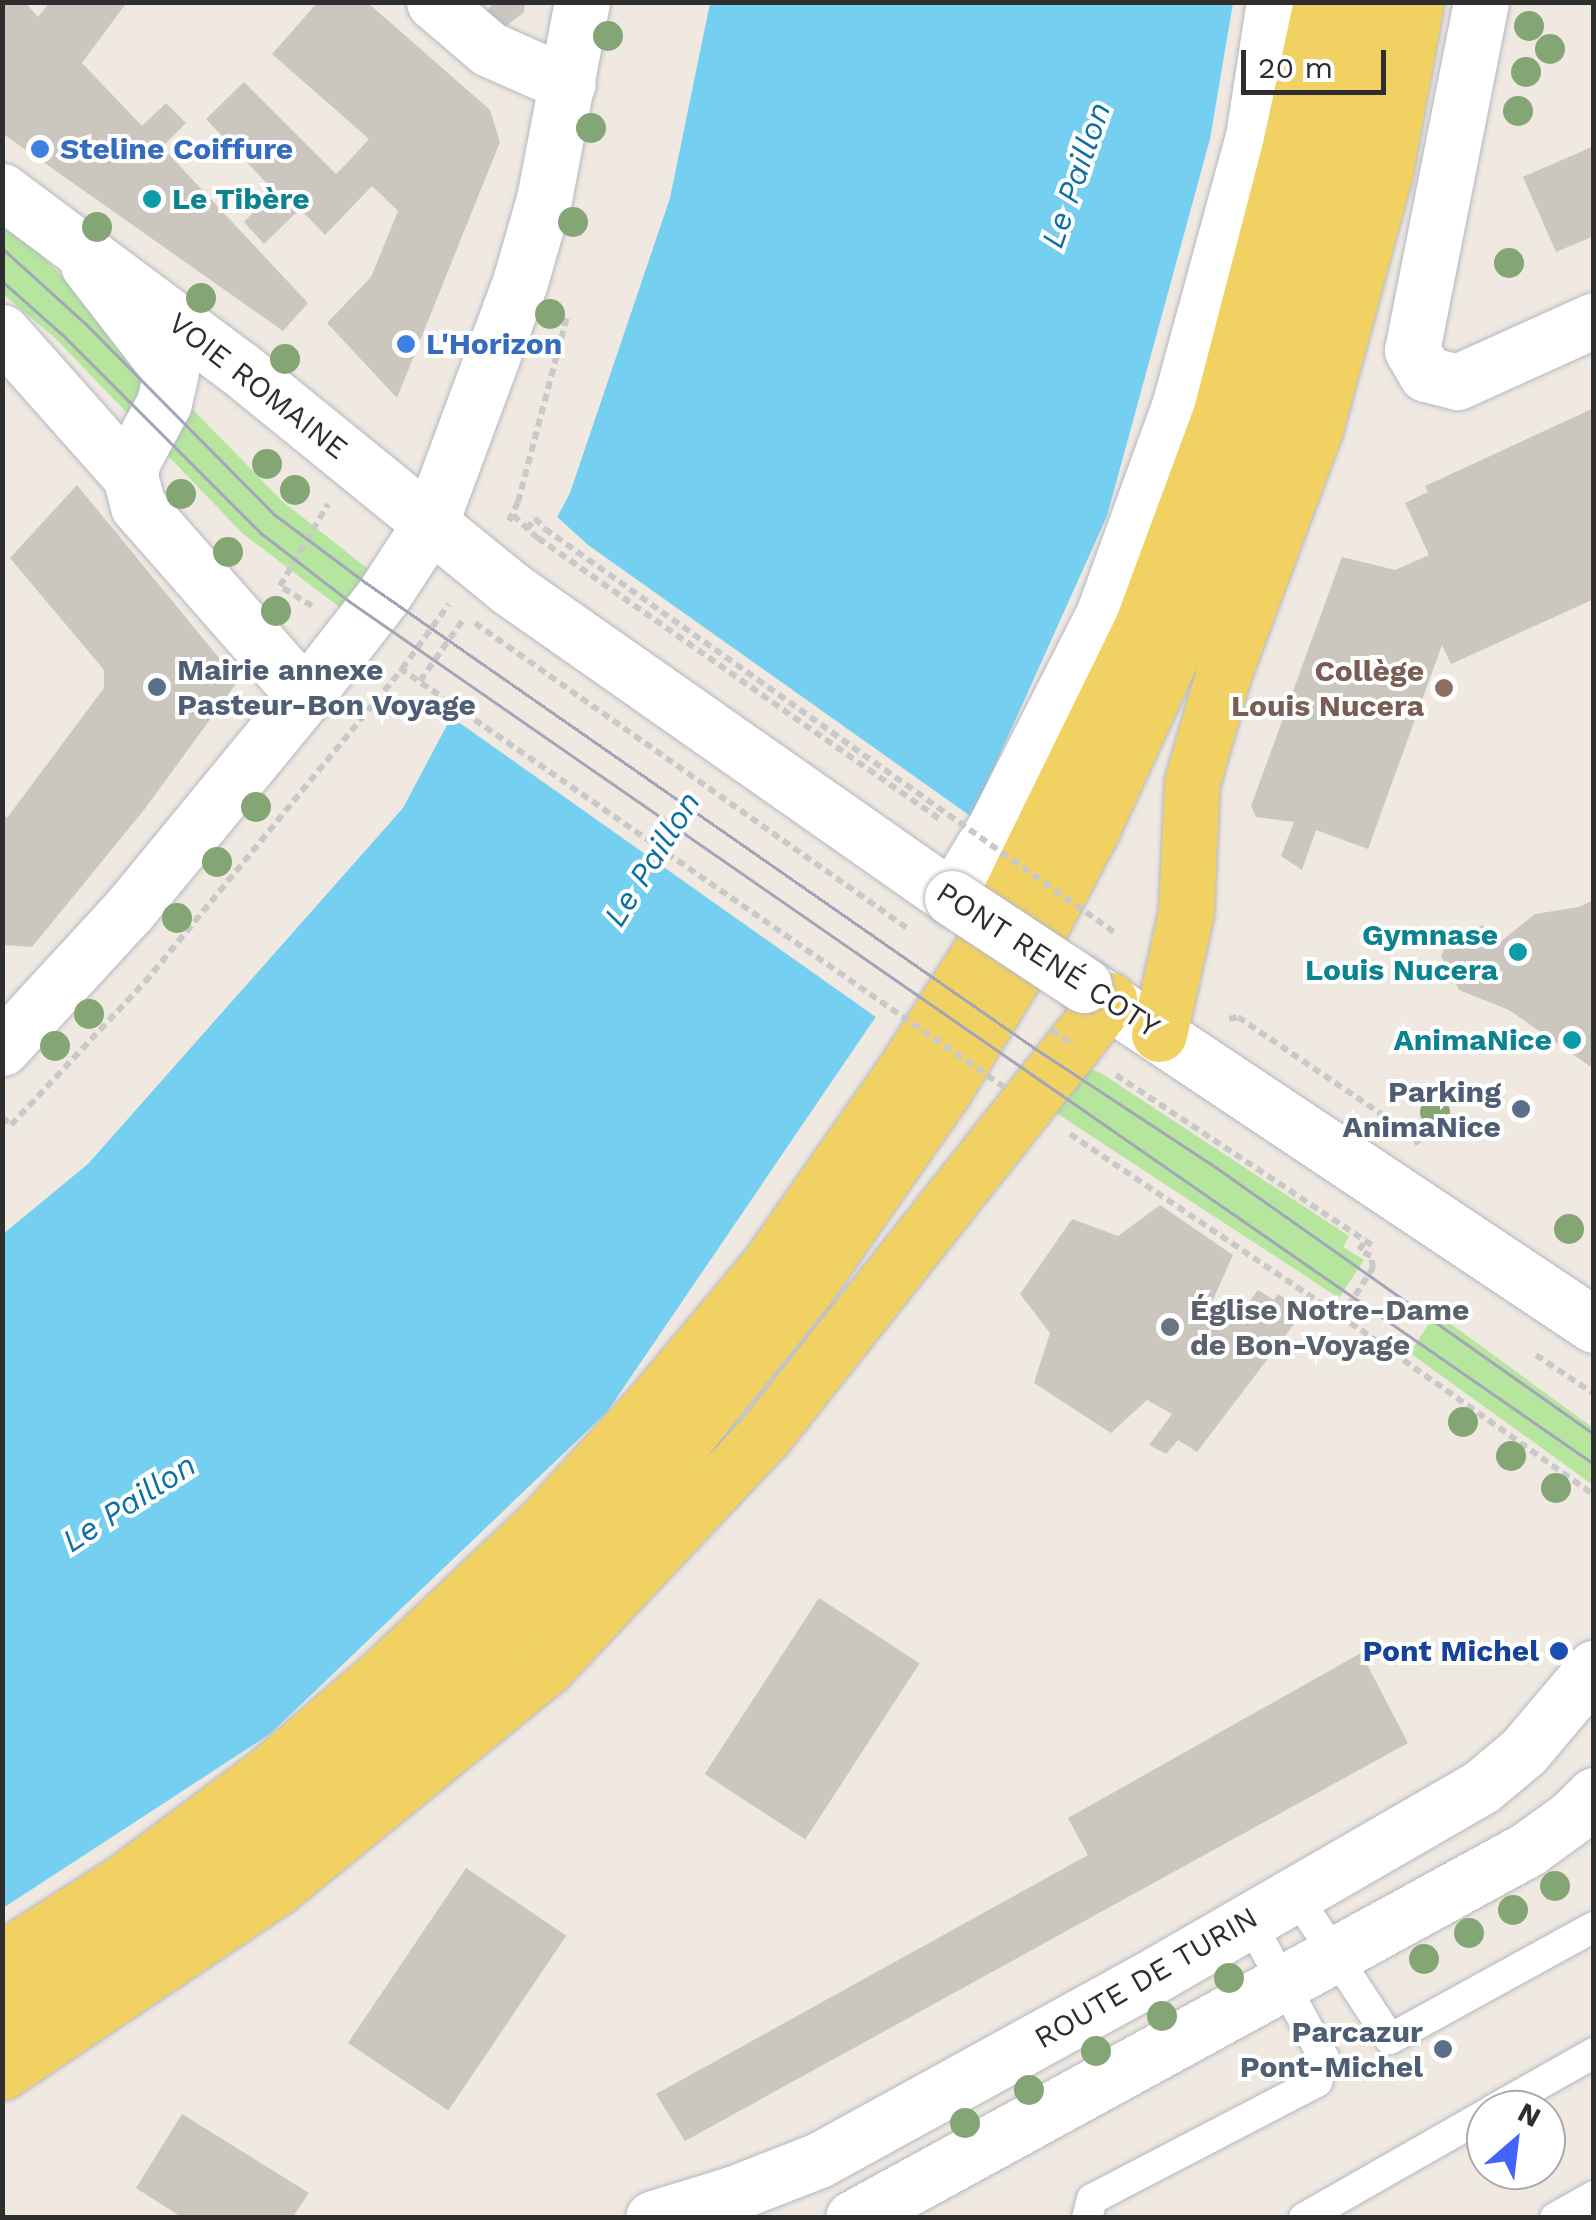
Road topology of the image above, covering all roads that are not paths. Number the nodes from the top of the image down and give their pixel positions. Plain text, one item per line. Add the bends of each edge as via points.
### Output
1 (434, 2) edge
2 (582, 2) edge
3 (1274, 2) edge
4 (1322, 2) edge
5 (1366, 2) edge
6 (1416, 2) edge
7 (1481, 2) edge
8 (568, 84) junction
9 (2, 192) edge
10 (71, 243) junction
11 (1594, 320) edge
12 (2, 332) edge
13 (130, 476) junction
14 (430, 524) junction
15 (492, 604) joint
16 (306, 696) junction
17 (935, 916) junction
18 (1096, 992) junction
19 (1159, 1034) junction
20 (7, 1036) edge
21 (1594, 1325) edge
22 (1594, 1668) edge
23 (1594, 1795) edge
24 (1272, 1907) junction
25 (1594, 1927) edge
26 (1334, 1956) junction
27 (2, 1959) edge
28 (1283, 1984) junction
29 (2, 2012) edge
30 (1594, 2052) edge
31 (2, 2072) edge
32 (1528, 2090) edge
33 (1466, 2125) edge
34 (1594, 2196) edge
35 (653, 2218) edge
36 (853, 2218) edge
37 (1086, 2218) edge
38 (1304, 2218) edge
39 (1555, 2218) edge

1 - 8 main road via 489,49
2 - 8 main road
3 - 17 main road via 1253,137 1180,402 1103,615 985,844
4 - 27 main road via 1220,415 1143,623 988,940 906,1070 766,1269 543,1524 268,1774 123,1882
5 - 29 main road via 1334,157 1260,424 1179,639 1092,829 944,1090 806,1287 581,1557 418,1714 294,1813 170,1909
6 - 19 main road via 1385,171 1315,429 1222,675 1192,782 1186,912
7 - 11 main road via 1412,350 1426,374 1458,382
8 - 14 main road via 520,282
9 - 10 main road, VOIE ROMAINE
10 - 13 main road via 172,372
10 - 14 main road, VOIE ROMAINE via 239,368
12 - 13 main road
13 - 16 main road via 138,506
14 - 15 main road, VOIE ROMAINE
14 - 16 main road
15 - 17 main road, PONT RENÉ COTY
16 - 20 main road via 129,910
17 - 18 main road, PONT RENÉ COTY, bridge
18 - 19 main road, PONT RENÉ COTY
18 - 31 main road via 765,1436 547,1668 276,1888
19 - 21 main road, PONT RENÉ COTY
22 - 24 main road, ROUTE DE TURIN via 1524,1751 1481,1787
23 - 26 main road via 1528,1850
24 - 26 lane
24 - 28 lane
24 - 35 main road, ROUTE DE TURIN via 820,2160
25 - 26 lane via 1390,2038
26 - 28 main road
28 - 36 main road
28 - 37 lane via 1324,2058 1317,2082 1092,2198
30 - 32 lane
33 - 38 lane
34 - 39 lane

